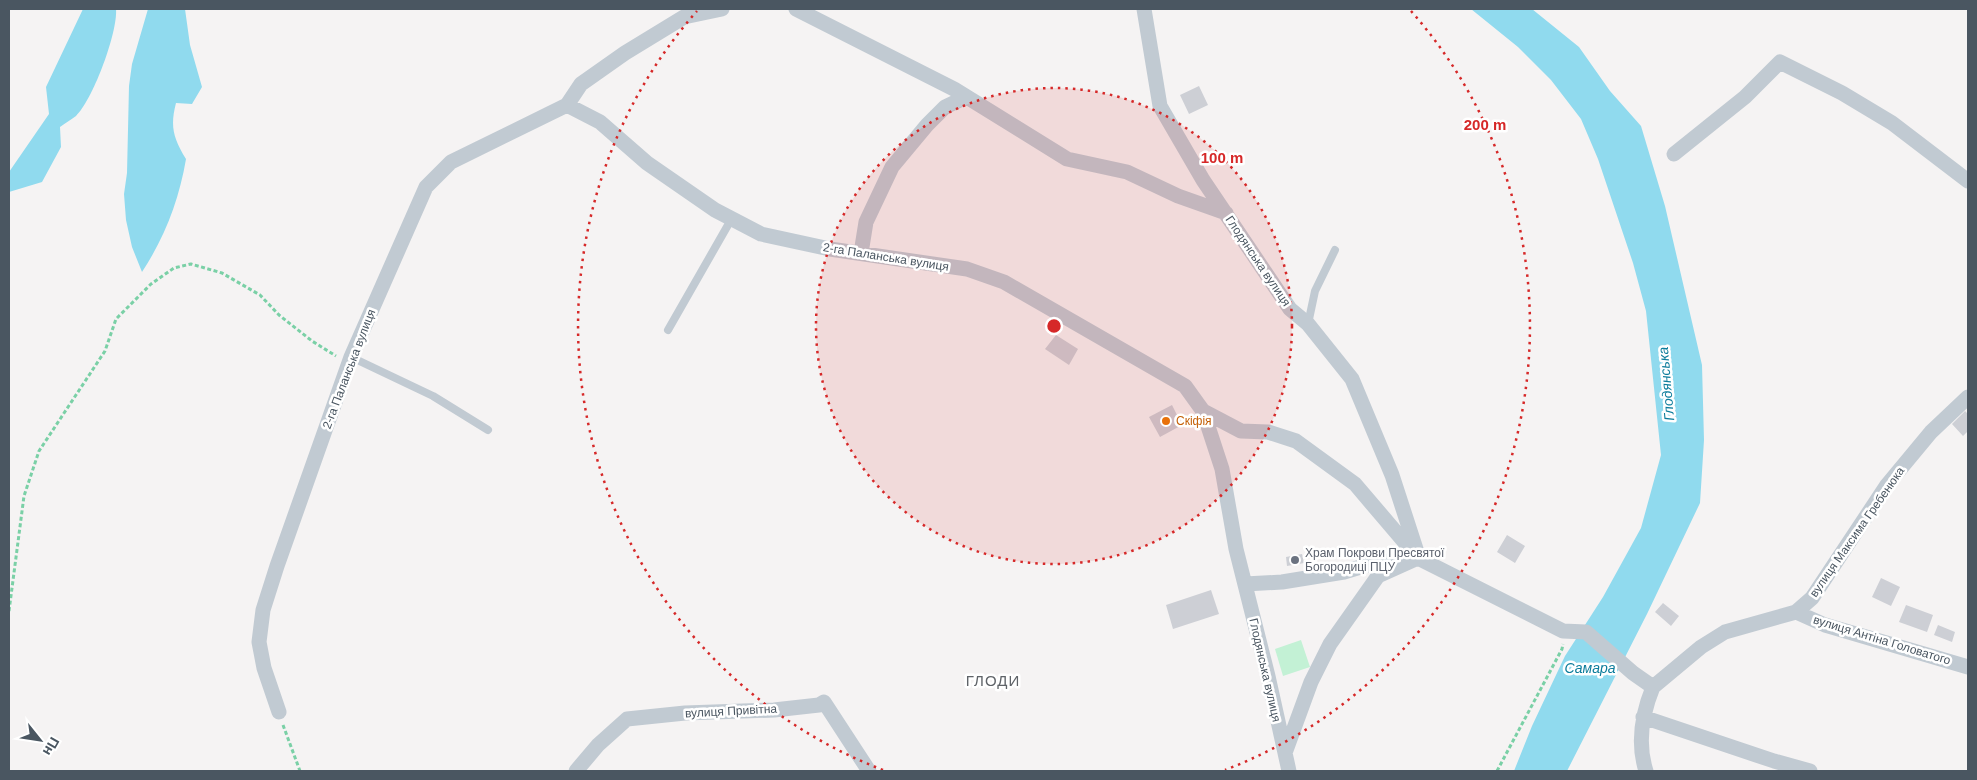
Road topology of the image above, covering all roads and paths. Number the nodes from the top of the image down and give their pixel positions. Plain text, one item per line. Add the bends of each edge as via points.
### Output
1 (722, 9) edge
2 (796, 9) edge
3 (1144, 9) edge
4 (966, 97) junction
5 (567, 104) junction
6 (1674, 154) dead end
7 (1968, 182) edge
8 (1226, 213) junction
9 (732, 218) junction
10 (1335, 250) dead end
11 (861, 253) junction
12 (1308, 324) junction
13 (668, 330) dead end
14 (351, 357) junction
15 (1968, 397) edge
16 (1203, 411) junction
17 (488, 430) dead end
18 (1418, 558) junction
19 (1245, 584) junction
20 (9, 611) edge
21 (1796, 612) junction
22 (1563, 631) junction
23 (1968, 667) edge
24 (1653, 687) junction
25 (279, 712) joint
26 (1643, 718) junction
27 (1285, 754) junction
28 (300, 771) edge
29 (576, 771) edge
30 (869, 771) edge
31 (1289, 771) edge
32 (1497, 771) edge
33 (1646, 771) edge
34 (1810, 771) edge

1 - 5 street, 2-га Паланська вулиця via 684,17 625,53 581,84
2 - 4 street
3 - 8 street, Глодянська вулиця via 1160,106
4 - 8 street via 1067,159 1127,172 1178,196
4 - 11 street via 945,107 892,166 866,222
5 - 9 street, 2-га Паланська вулиця via 600,122 647,163 715,210
5 - 14 street, 2-га Паланська вулиця via 451,162 426,187
6 - 7 street via 1744,97 1780,62 1842,92 1892,123
8 - 12 street, Глодянська вулиця via 1290,308
9 - 11 street, 2-га Паланська вулиця via 762,234
9 - 13 lane
10 - 12 lane via 1314,291
11 - 16 street, 2-га Паланська вулиця via 967,269 1004,282 1185,386
12 - 18 street, Глодянська вулиця via 1352,379 1392,475
14 - 17 lane via 432,396
14 - 20 path via 333,356 279,315 260,295 222,273 191,264 174,268 152,284 116,319 105,351 39,451 24,496
14 - 25 street, 2-га Паланська вулиця via 263,610 259,642
15 - 21 street, вулиця Максима Гребенюка via 1931,432 1887,485 1812,598
16 - 18 street via 1241,431 1268,432 1296,441 1355,484
16 - 19 street, Глодянська вулиця via 1222,469
18 - 19 street via 1377,562 1344,572 1282,582
18 - 22 street
18 - 27 street, Глодянська вулиця via 1378,576 1330,644 1310,682
19 - 27 street, Глодянська вулиця
21 - 23 street, вулиця Антіна Головатого via 1825,625
21 - 24 street, вулиця Максима Гребенюка via 1725,632 1701,647
22 - 24 street via 1586,632
22 - 32 path via 1562,649
24 - 26 street
25 - 28 path
26 - 33 street via 1641,735
26 - 34 street
27 - 31 street, Глодянська вулиця
29 - 30 street, вулиця Привітна via 627,719 684,713 774,710 824,702

